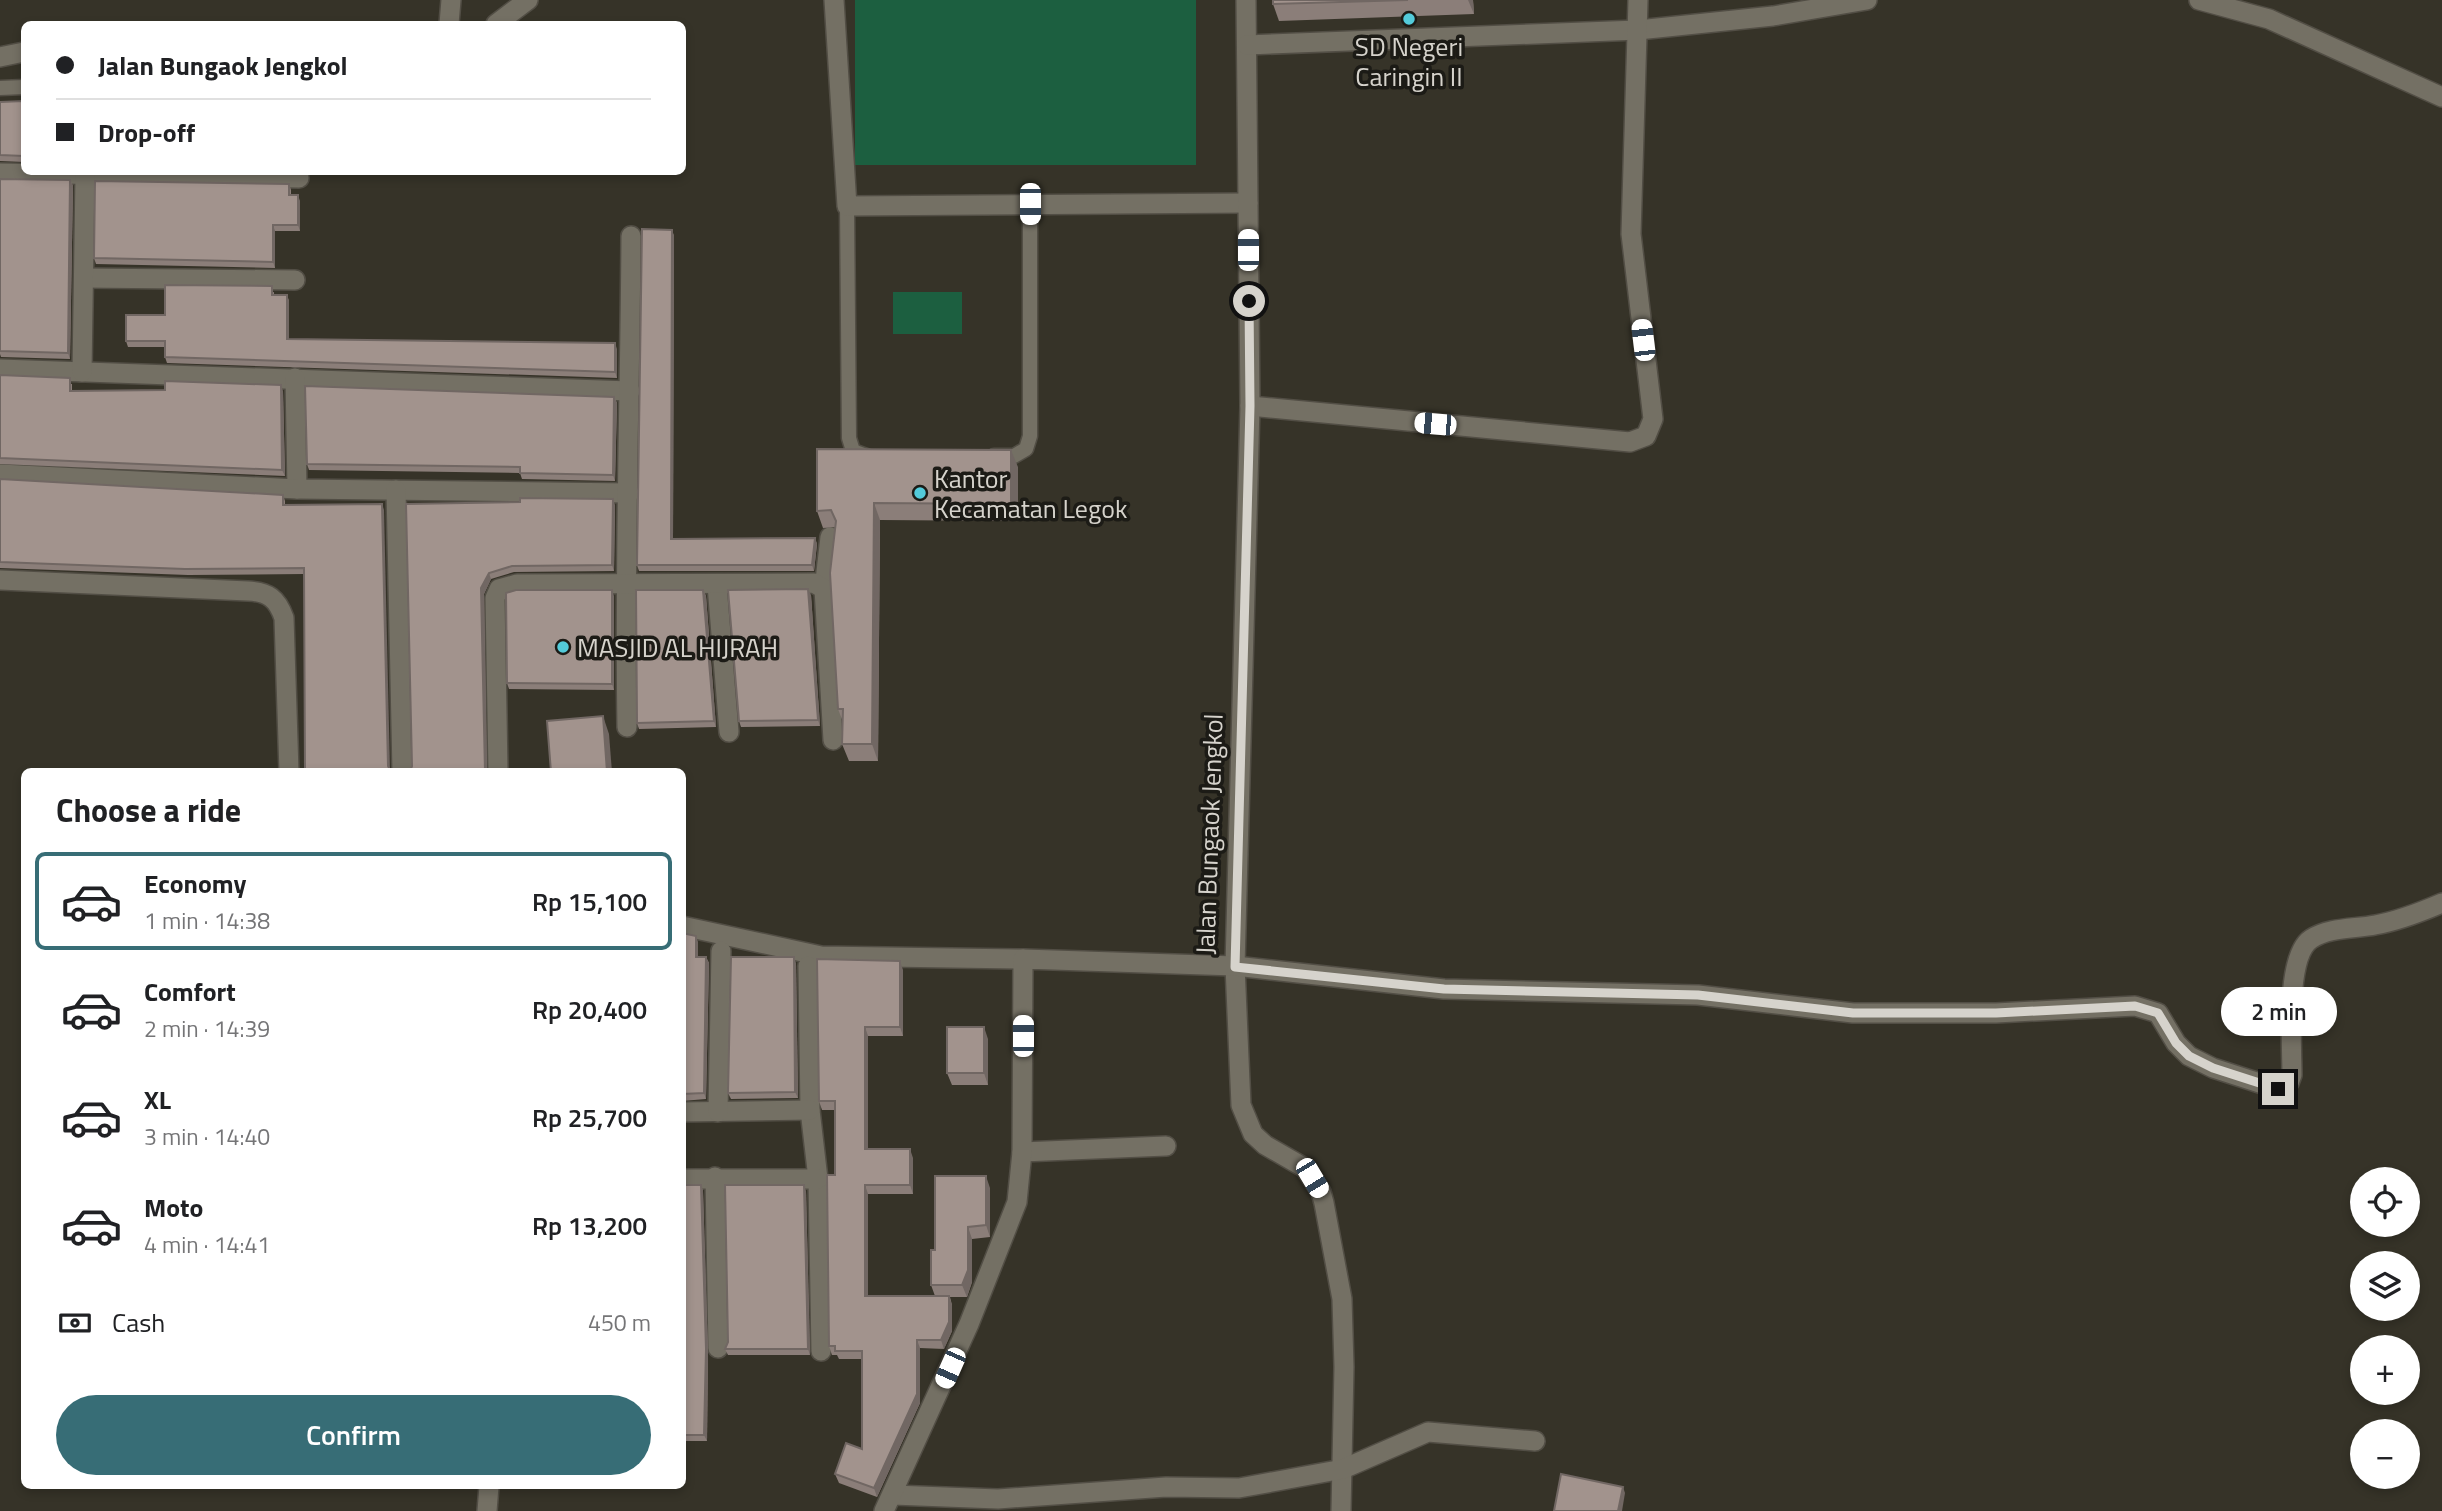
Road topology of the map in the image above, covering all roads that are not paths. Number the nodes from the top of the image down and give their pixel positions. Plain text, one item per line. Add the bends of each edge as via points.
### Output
1 (451, 0) edge
2 (528, 0) edge
3 (834, 0) edge
4 (1246, 0) edge
5 (1638, 0) edge
6 (1867, 0) edge
7 (2199, 0) edge
8 (449, 21) edge
9 (500, 21) edge
10 (1638, 30) junction
11 (1247, 45) junction
12 (21, 53) edge
13 (0, 57) edge
14 (21, 87) edge
15 (0, 88) edge
16 (2442, 97) edge
17 (0, 173) edge
18 (21, 174) edge
19 (57, 175) edge
20 (85, 176) junction
21 (299, 178) dead end
22 (1248, 203) junction
23 (1030, 204) junction
24 (847, 206) junction
25 (631, 236) dead end
26 (84, 278) junction
27 (295, 280) dead end
28 (0, 369) edge
29 (82, 372) junction
30 (295, 379) junction
31 (630, 391) junction
32 (1250, 406) junction
33 (974, 456) edge
34 (881, 457) edge
35 (0, 474) edge
36 (297, 489) junction
37 (396, 490) junction
38 (629, 493) junction
39 (830, 537) dead end
40 (0, 580) edge
41 (625, 585) junction
42 (717, 585) junction
43 (824, 589) junction
44 (627, 727) dead end
45 (729, 732) dead end
46 (833, 740) dead end
47 (289, 768) edge
48 (402, 768) edge
49 (498, 768) edge
50 (2442, 903) edge
51 (686, 927) edge
52 (720, 951) dead end
53 (1023, 959) junction
54 (808, 966) dead end
55 (1235, 967) junction
56 (810, 1110) junction
57 (686, 1112) edge
58 (718, 1112) junction
59 (1166, 1146) dead end
60 (1022, 1152) junction
61 (715, 1177) junction
62 (686, 1179) edge
63 (818, 1179) junction
64 (718, 1348) dead end
65 (821, 1351) dead end
66 (1535, 1441) dead end
67 (1343, 1469) junction
68 (489, 1489) edge
69 (888, 1503) edge
70 (487, 1511) edge
71 (1340, 1511) edge

1 - 8 street
2 - 9 street
3 - 24 street
4 - 11 street, Jalan Bungaok Jengkol
5 - 10 street
6 - 10 street via 1773,16
7 - 16 street via 2269,19
10 - 11 street
10 - 32 street via 1631,234 1653,419 1646,436 1630,442
11 - 22 street, Jalan Bungaok Jengkol
12 - 13 street
14 - 15 lane
17 - 18 street
19 - 20 street
20 - 21 street
20 - 26 street
22 - 23 street
22 - 32 street, Jalan Bungaok Jengkol
23 - 24 street
23 - 33 lane via 1030,436 1026,449 1014,456
24 - 34 lane via 849,438 853,451
25 - 31 street
26 - 27 street
26 - 29 street
28 - 29 street
29 - 30 street
30 - 31 street
30 - 36 street
31 - 38 street
32 - 55 street, Jalan Bungaok Jengkol
35 - 36 street
36 - 37 street
37 - 38 street
37 - 48 street
38 - 41 street
39 - 43 street
40 - 47 street via 248,591 273,598 284,618
41 - 42 street
41 - 44 street
41 - 49 street via 517,584 499,589 494,610
42 - 43 street via 814,583
42 - 45 street
43 - 46 street
50 - 55 street via 2378,925 2311,939 2300,953 2294,978 2292,1075 2289,1083 2278,1089 2189,1056 2158,1013 2135,1006 1996,1013 1853,1013 1698,995 1444,989
51 - 53 street, Jalan Bungaok Jengkol via 821,956
52 - 58 street
53 - 55 street, Jalan Bungaok Jengkol
53 - 60 street
54 - 56 street
55 - 67 street via 1241,1105 1246,1122 1265,1146 1305,1168 1321,1192 1328,1222 1342,1299
56 - 58 street
56 - 63 street
57 - 58 street
59 - 60 street
60 - 69 street via 1017,1202 969,1325
61 - 62 street
61 - 63 street
61 - 64 street
63 - 65 street
66 - 67 street via 1428,1432
67 - 69 street via 1239,1488 1166,1487
67 - 71 street
68 - 70 street

